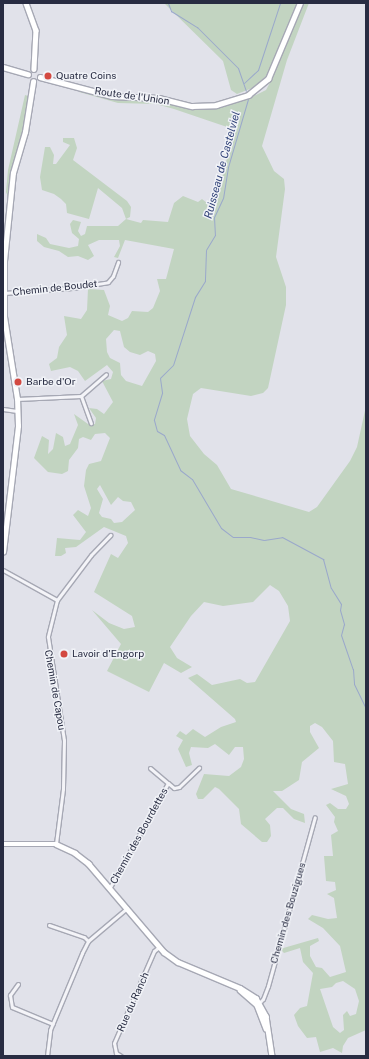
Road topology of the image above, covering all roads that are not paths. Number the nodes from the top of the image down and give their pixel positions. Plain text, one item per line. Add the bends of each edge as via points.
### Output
1 (26, 3) edge
2 (300, 3) edge
3 (3, 67) edge
4 (34, 69) junction
5 (28, 74) junction
6 (40, 77) junction
7 (33, 82) junction
8 (118, 262) dead end
9 (4, 293) edge
10 (4, 317) edge
11 (106, 374) dead end
12 (81, 396) junction
13 (16, 399) junction
14 (3, 409) edge
15 (17, 411) junction
16 (92, 423) dead end
17 (110, 535) dead end
18 (3, 552) edge
19 (3, 570) edge
20 (57, 600) junction
21 (150, 768) dead end
22 (199, 768) dead end
23 (168, 783) junction
24 (315, 817) dead end
25 (3, 844) edge
26 (56, 844) junction
27 (110, 888) junction
28 (127, 909) junction
29 (49, 925) dead end
30 (88, 941) junction
31 (159, 947) junction
32 (18, 984) dead end
33 (258, 1004) junction
34 (53, 1024) junction
35 (47, 1056) edge
36 (121, 1056) edge
37 (272, 1056) edge

1 - 4 street via 36,30
2 - 6 street, Route de l'Union via 274,70 263,85 248,95 216,105 192,106 159,98 100,94
3 - 5 street
4 - 5 street
4 - 6 street
5 - 7 street
6 - 7 street
7 - 9 street via 25,132 13,173 4,261
8 - 9 street, Chemin de Boudet via 113,276 104,283
9 - 10 street
10 - 13 street
11 - 12 street
12 - 13 street
12 - 16 street
13 - 15 street
14 - 15 street
15 - 18 street via 16,449
17 - 20 street via 91,555
19 - 20 street
20 - 26 street, Chemin de Capou via 48,637 64,740 63,789
21 - 23 street, Chemin des Bourdettes
22 - 23 street, Chemin des Bourdettes via 179,787 174,788
23 - 27 street, Chemin des Bourdettes
24 - 33 street, Chemin des Bouzigues via 268,986
25 - 26 street
26 - 27 street via 75,852
27 - 28 street
28 - 30 street
28 - 31 street
29 - 30 street via 84,937
30 - 34 street
31 - 33 street via 178,962 232,985
31 - 36 street, Rue du Ranch via 154,951 114,1043 116,1053
32 - 34 street via 10,995 12,1007
33 - 37 street
34 - 35 street

